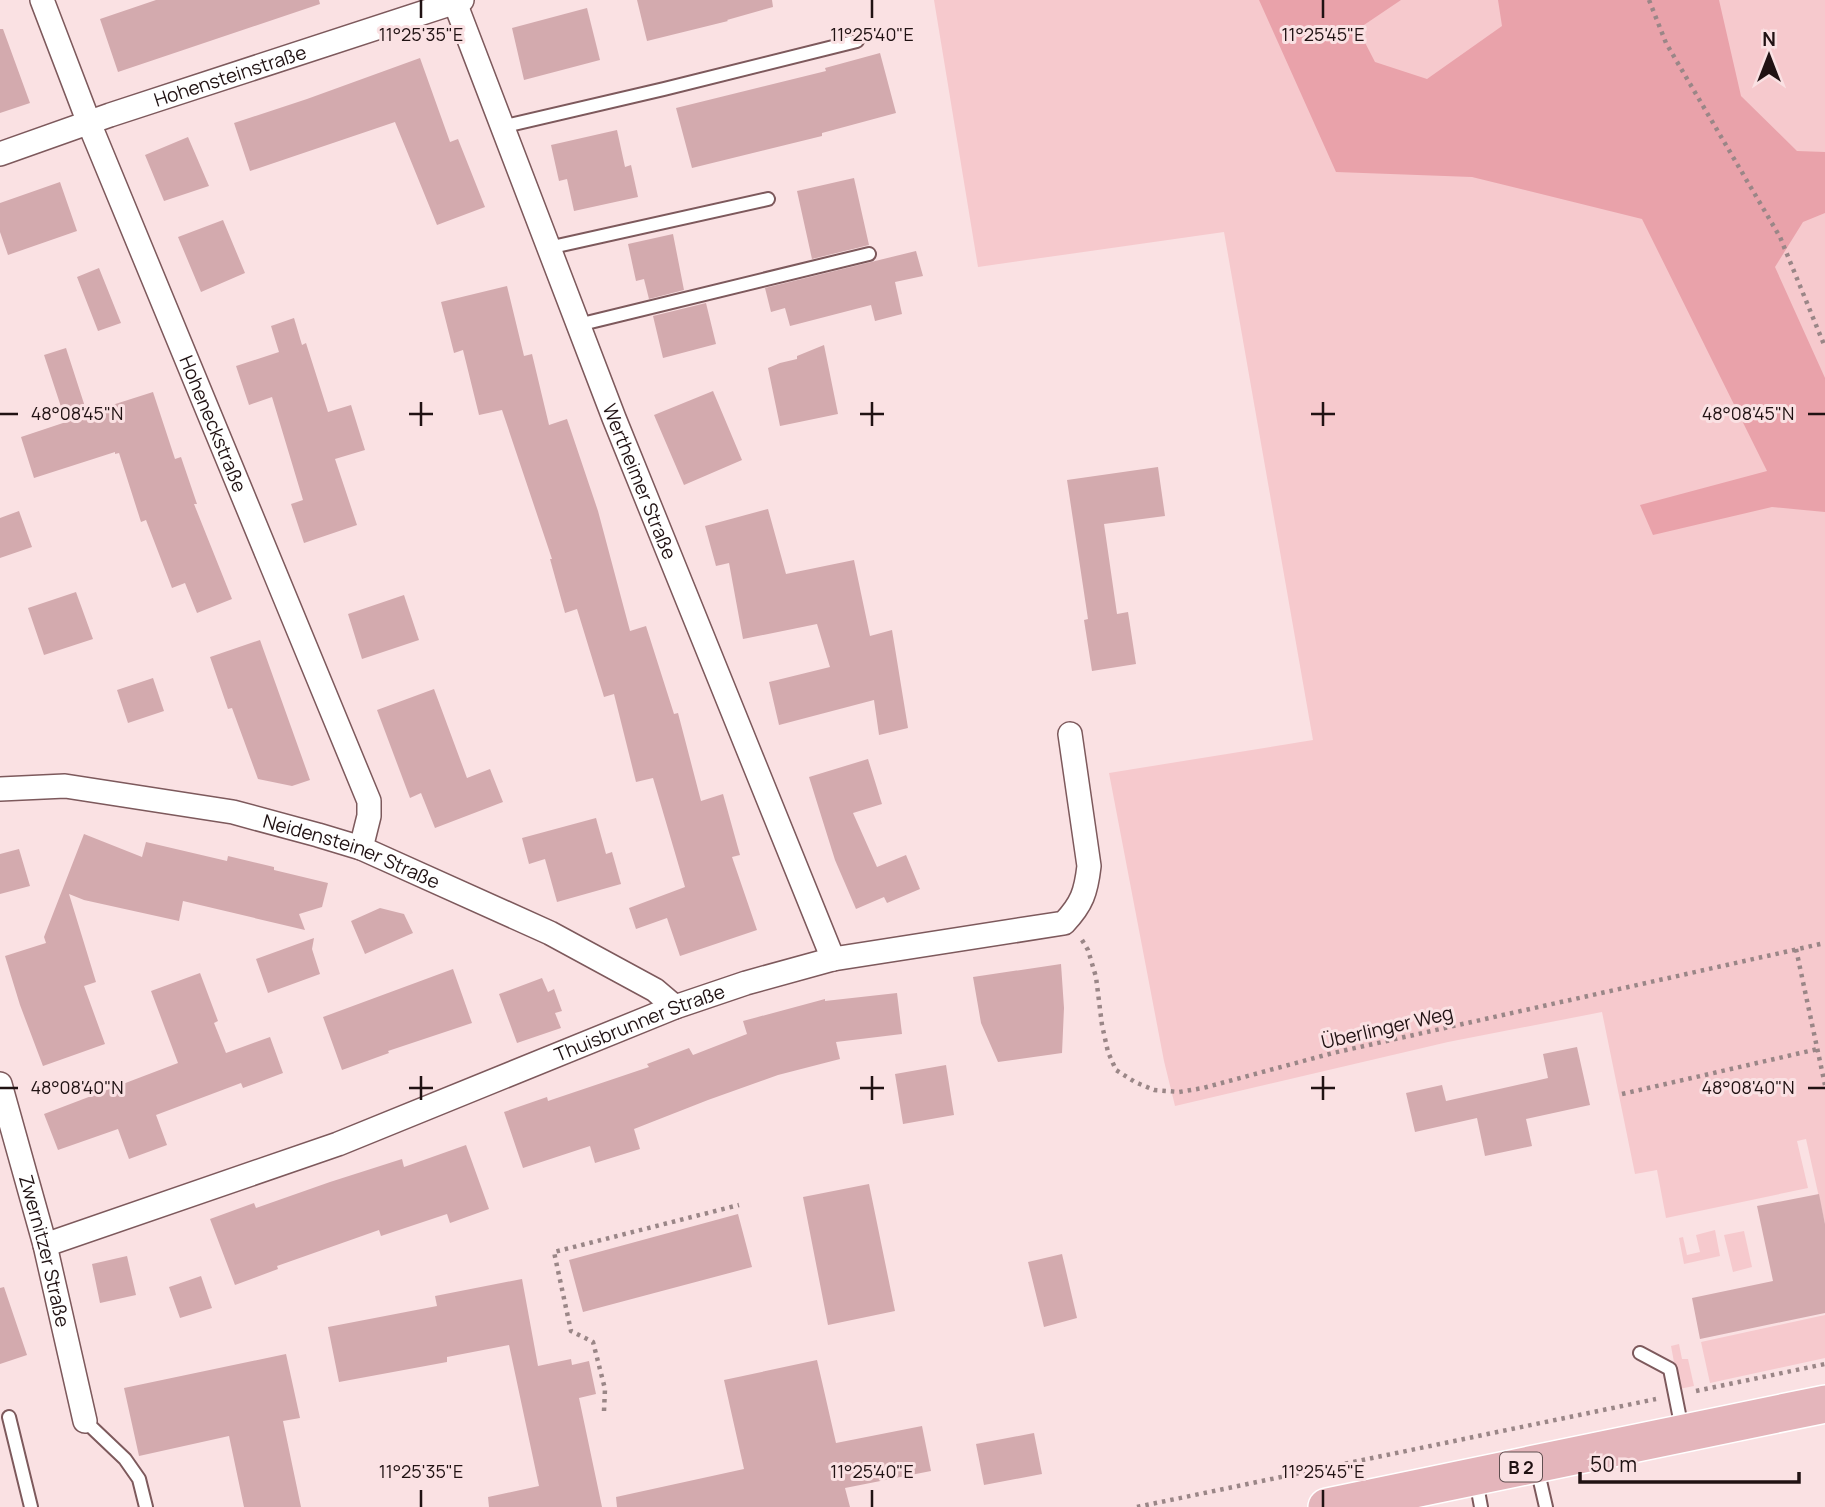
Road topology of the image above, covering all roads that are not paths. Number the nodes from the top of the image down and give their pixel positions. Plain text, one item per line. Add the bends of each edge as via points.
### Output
1 (42, 0) edge
2 (457, 1) edge
3 (857, 41) dead end
4 (89, 123) junction
5 (501, 127) junction
6 (0, 154) edge
7 (768, 199) dead end
8 (548, 248) junction
9 (869, 254) dead end
10 (578, 325) junction
11 (1070, 734) dead end
12 (0, 789) edge
13 (361, 848) junction
14 (833, 959) junction
15 (675, 1007) junction
16 (0, 1084) edge
17 (45, 1245) junction
18 (1640, 1353) dead end
19 (1825, 1404) edge
20 (9, 1417) dead end
21 (85, 1421) joint
22 (1683, 1433) junction
23 (1537, 1464) junction
24 (1478, 1492) edge
25 (31, 1507) edge
26 (146, 1507) edge
27 (1327, 1507) edge
28 (1546, 1507) edge

1 - 4 street, Hoheneckstraße
2 - 4 street, Hohensteinstraße
2 - 5 street, Wertheimer Straße
3 - 5 lane
4 - 6 street, Hohensteinstraße
4 - 13 street, Hoheneckstraße via 369,801
5 - 8 street, Wertheimer Straße
7 - 8 lane
8 - 10 street, Wertheimer Straße
9 - 10 lane
10 - 14 street, Wertheimer Straße
11 - 14 street, Thuisbrunner Straße via 1089,866 1078,908 1064,923
12 - 13 street, Neidensteiner Straße via 65,786 233,812
13 - 15 street, Neidensteiner Straße via 550,933 655,990
14 - 15 street, Thuisbrunner Straße
15 - 17 street, Thuisbrunner Straße via 338,1144
16 - 17 street, Zwernitzer Straße
17 - 21 street, Zwernitzer Straße
18 - 22 lane via 1670,1369
19 - 22 main road, B 2
20 - 25 lane
21 - 26 lane via 125,1458 139,1479
22 - 23 main road, B 2
23 - 24 main road, B 2
23 - 28 lane
24 - 27 main road, B 2

